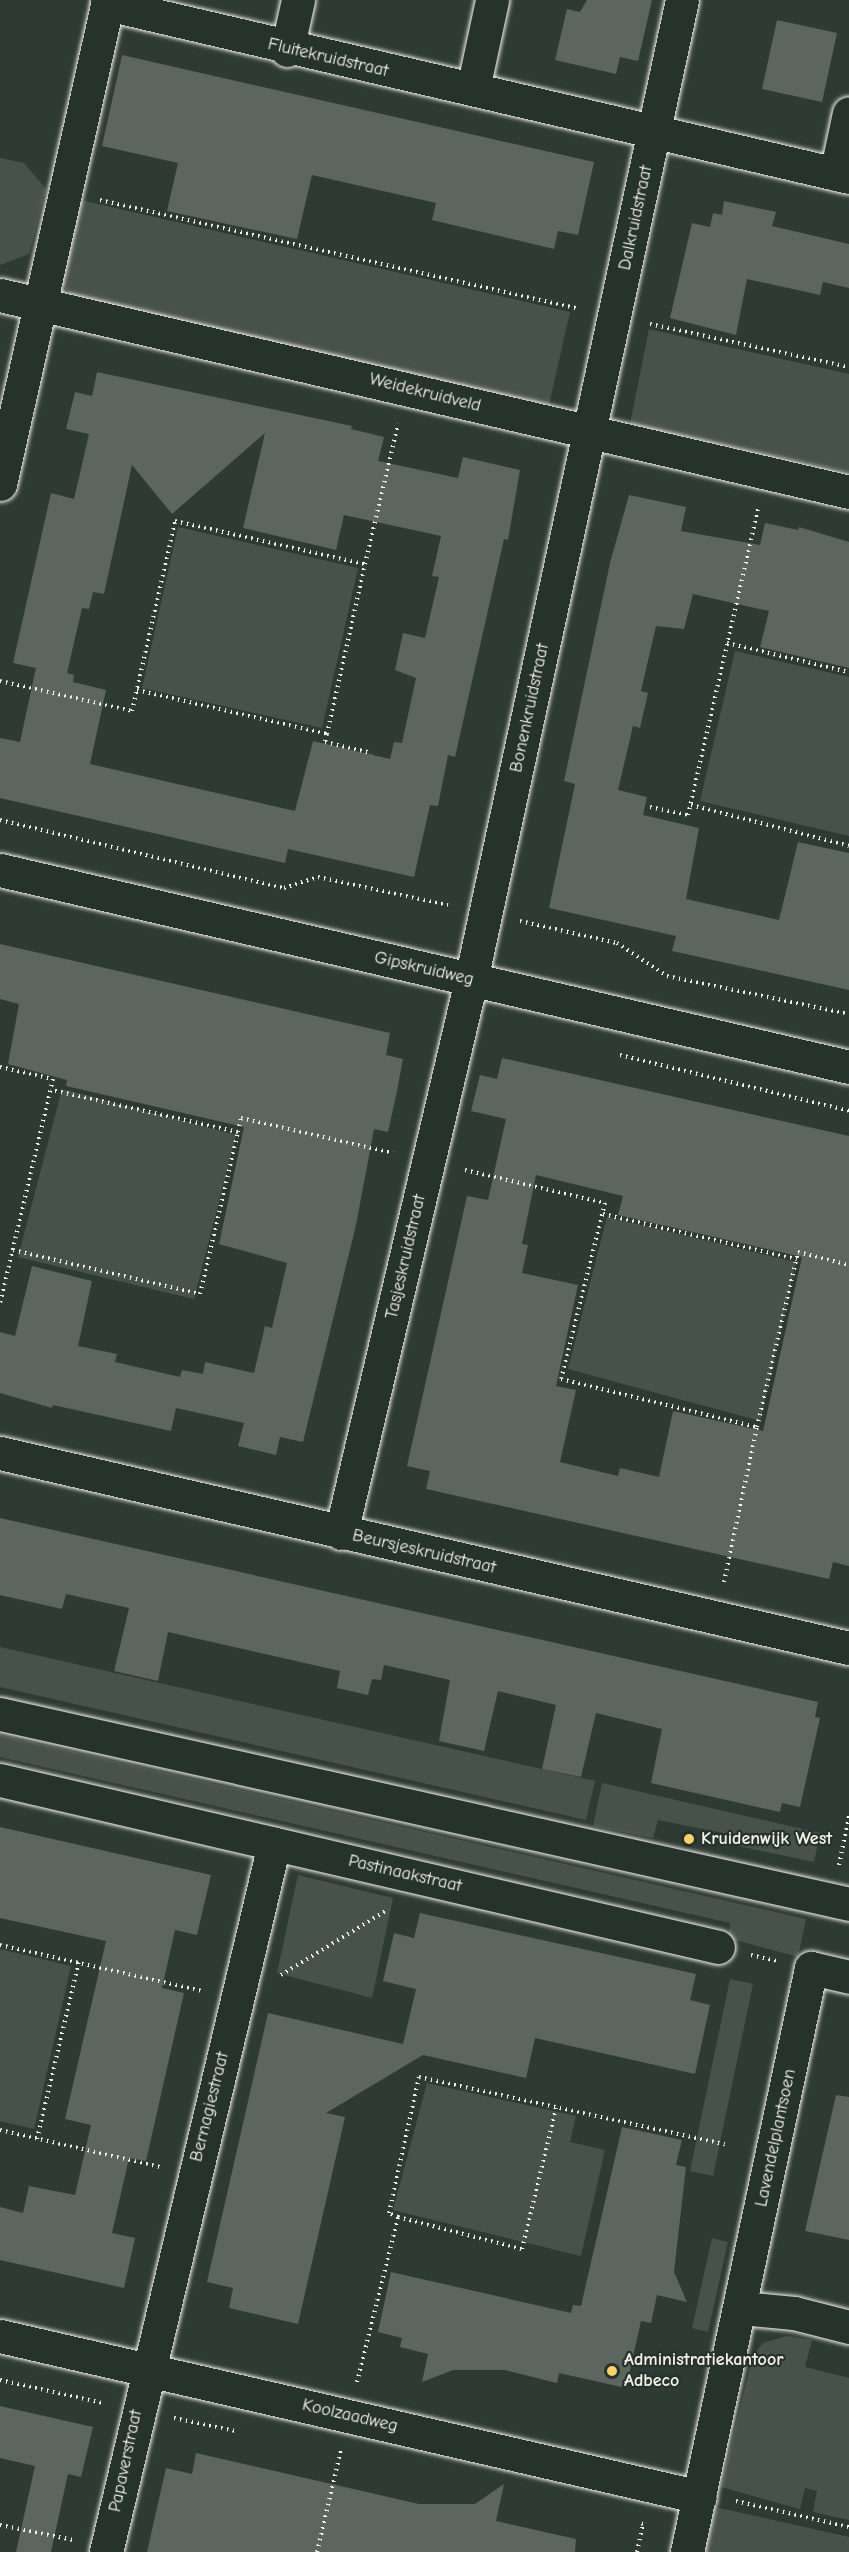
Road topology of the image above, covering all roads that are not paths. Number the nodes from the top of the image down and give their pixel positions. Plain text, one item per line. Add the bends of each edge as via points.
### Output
1 (298, 0) edge
2 (492, 0) edge
3 (682, 0) edge
4 (107, 2) edge
5 (287, 50) junction
6 (472, 89) junction
7 (849, 113) edge
8 (655, 132) junction
9 (842, 176) edge
10 (0, 295) edge
11 (39, 304) junction
12 (589, 435) junction
13 (0, 484) edge
14 (849, 492) edge
15 (0, 870) edge
16 (471, 980) junction
17 (849, 1067) edge
18 (0, 1453) edge
19 (341, 1533) junction
20 (849, 1648) edge
21 (0, 1714) edge
22 (0, 1780) edge
23 (274, 1844) junction
24 (839, 1901) edge
25 (718, 1947) road end
26 (849, 1977) edge
27 (741, 2308) junction
28 (849, 2327) edge
29 (0, 2337) edge
30 (146, 2369) junction
31 (700, 2497) junction
32 (106, 2549) edge
33 (687, 2552) edge

1 - 5 street
2 - 6 street
3 - 8 street, Dalkruidstraat
4 - 5 street, Fluitekruidstraat
4 - 11 street, Fluitekruidstraat
5 - 6 street, Fluitekruidstraat
6 - 8 street, Fluitekruidstraat
7 - 9 street
8 - 9 street, Fluitekruidstraat
8 - 12 street, Dalkruidstraat
10 - 11 street, Weidekruidveld
11 - 12 street, Weidekruidveld via 406,388
11 - 13 street, Fluitekruidstraat
12 - 14 street, Weidekruidveld
12 - 16 street, Bonenkruidstraat
15 - 16 street, Gipskruidweg
16 - 17 street, Gipskruidweg
16 - 19 street, Tasjeskruidstraat
18 - 19 street, Beursjeskruidstraat
19 - 20 street, Beursjeskruidstraat
21 - 24 street
22 - 23 street, Pastinaakstraat
23 - 25 street, Pastinaakstraat
23 - 30 street, Bernagiestraat
26 - 27 street, Lavendelplantsoen via 811,1968
27 - 28 street via 794,2313
27 - 31 street, Lavendelplantsoen
29 - 30 street, Koolzaadweg
30 - 31 street, Koolzaadweg
30 - 32 street, Papaverstraat
31 - 33 street, Lavendelplantsoen

